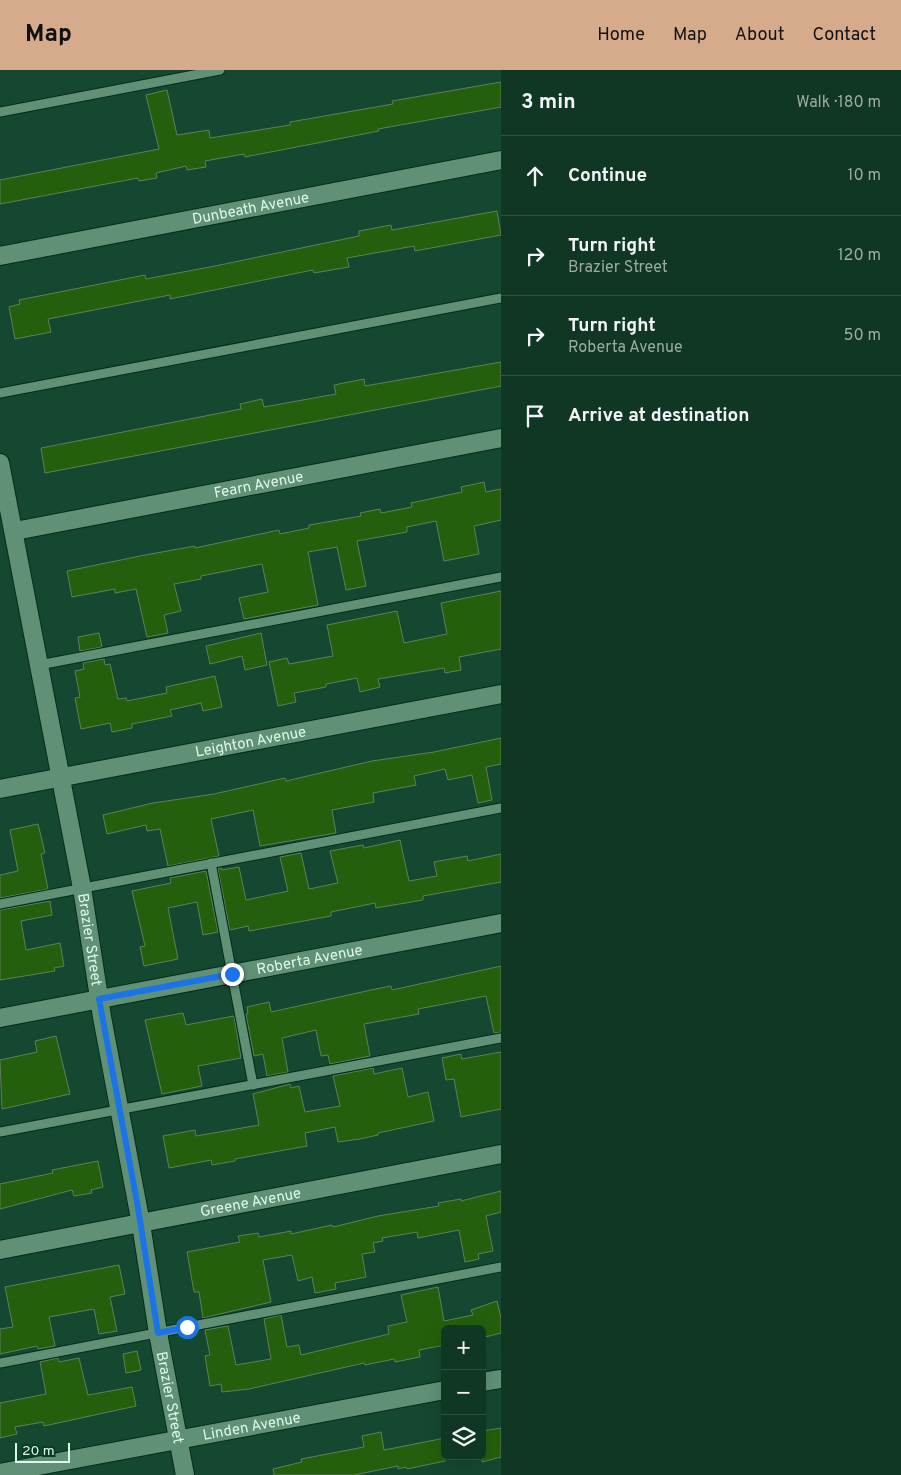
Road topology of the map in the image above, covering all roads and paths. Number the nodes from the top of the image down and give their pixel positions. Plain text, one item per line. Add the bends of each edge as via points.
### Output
1 (220, 70) edge
2 (0, 112) edge
3 (501, 160) edge
4 (0, 256) edge
5 (501, 298) edge
6 (0, 393) edge
7 (501, 438) edge
8 (0, 463) edge
9 (14, 531) junction
10 (501, 577) edge
11 (38, 665) junction
12 (501, 694) edge
13 (61, 777) junction
14 (0, 788) edge
15 (501, 808) edge
16 (211, 864) junction
17 (82, 888) junction
18 (0, 904) edge
19 (501, 923) edge
20 (232, 974) junction
21 (99, 999) junction
22 (0, 1018) edge
23 (501, 1038) edge
24 (253, 1084) junction
25 (120, 1110) junction
26 (0, 1132) edge
27 (501, 1154) edge
28 (141, 1224) junction
29 (0, 1250) edge
30 (501, 1267) edge
31 (158, 1333) junction
32 (0, 1363) edge
33 (501, 1379) edge
34 (486, 1381) edge
35 (441, 1391) edge
36 (178, 1440) junction
37 (0, 1473) edge
38 (185, 1475) edge

1 - 2 lane
3 - 4 street, Dunbeath Avenue
5 - 6 lane
7 - 9 street, Fearn Avenue
8 - 9 street, Brazier Street
9 - 11 street, Brazier Street
10 - 11 lane
11 - 13 street, Brazier Street
12 - 13 street, Leighton Avenue
13 - 14 street, Leighton Avenue
13 - 17 street, Brazier Street
15 - 16 lane
16 - 17 lane
16 - 20 lane
17 - 18 lane
17 - 21 street, Brazier Street
19 - 20 street, Roberta Avenue
20 - 21 street, Roberta Avenue
20 - 24 lane
21 - 22 street, Roberta Avenue
21 - 25 street, Brazier Street
23 - 24 lane
24 - 25 lane
25 - 26 lane
25 - 28 street, Brazier Street
27 - 28 street, Greene Avenue
28 - 29 street, Greene Avenue
28 - 31 street, Brazier Street
30 - 31 lane
31 - 32 lane
31 - 36 street, Brazier Street
33 - 34 street
35 - 36 street, Linden Avenue
36 - 37 street, Linden Avenue
36 - 38 street, Brazier Street

